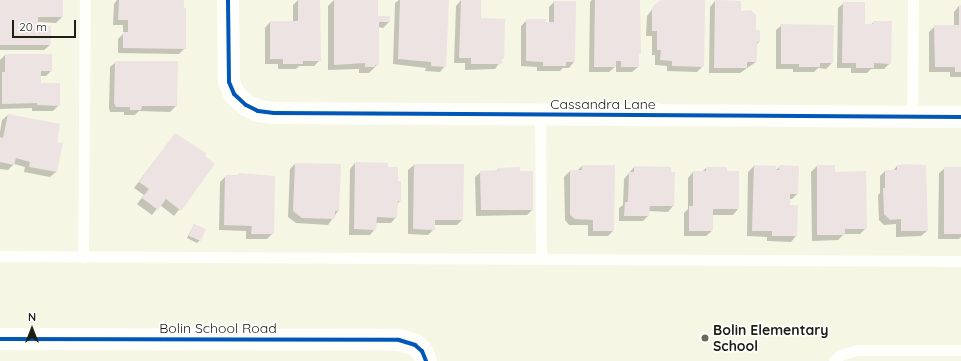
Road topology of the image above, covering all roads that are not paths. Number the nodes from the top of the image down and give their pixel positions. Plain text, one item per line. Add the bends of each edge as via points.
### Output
1 (85, 0) edge
2 (228, 0) edge
3 (913, 0) edge
4 (540, 115) junction
5 (912, 117) junction
6 (961, 117) edge
7 (0, 256) edge
8 (83, 257) junction
9 (541, 259) junction
10 (961, 261) edge
11 (0, 339) edge
12 (961, 350) edge
13 (426, 361) edge
14 (834, 361) edge

1 - 8 lane
2 - 4 street, Cassandra Lane via 229,82 234,94 246,105 258,111
3 - 5 lane
4 - 5 street, Cassandra Lane
4 - 9 lane
5 - 6 street, Cassandra Lane
7 - 8 lane
8 - 9 lane
9 - 10 lane
11 - 13 street, Bolin School Road via 399,340 415,345 422,351
12 - 14 lane via 857,350 840,355

